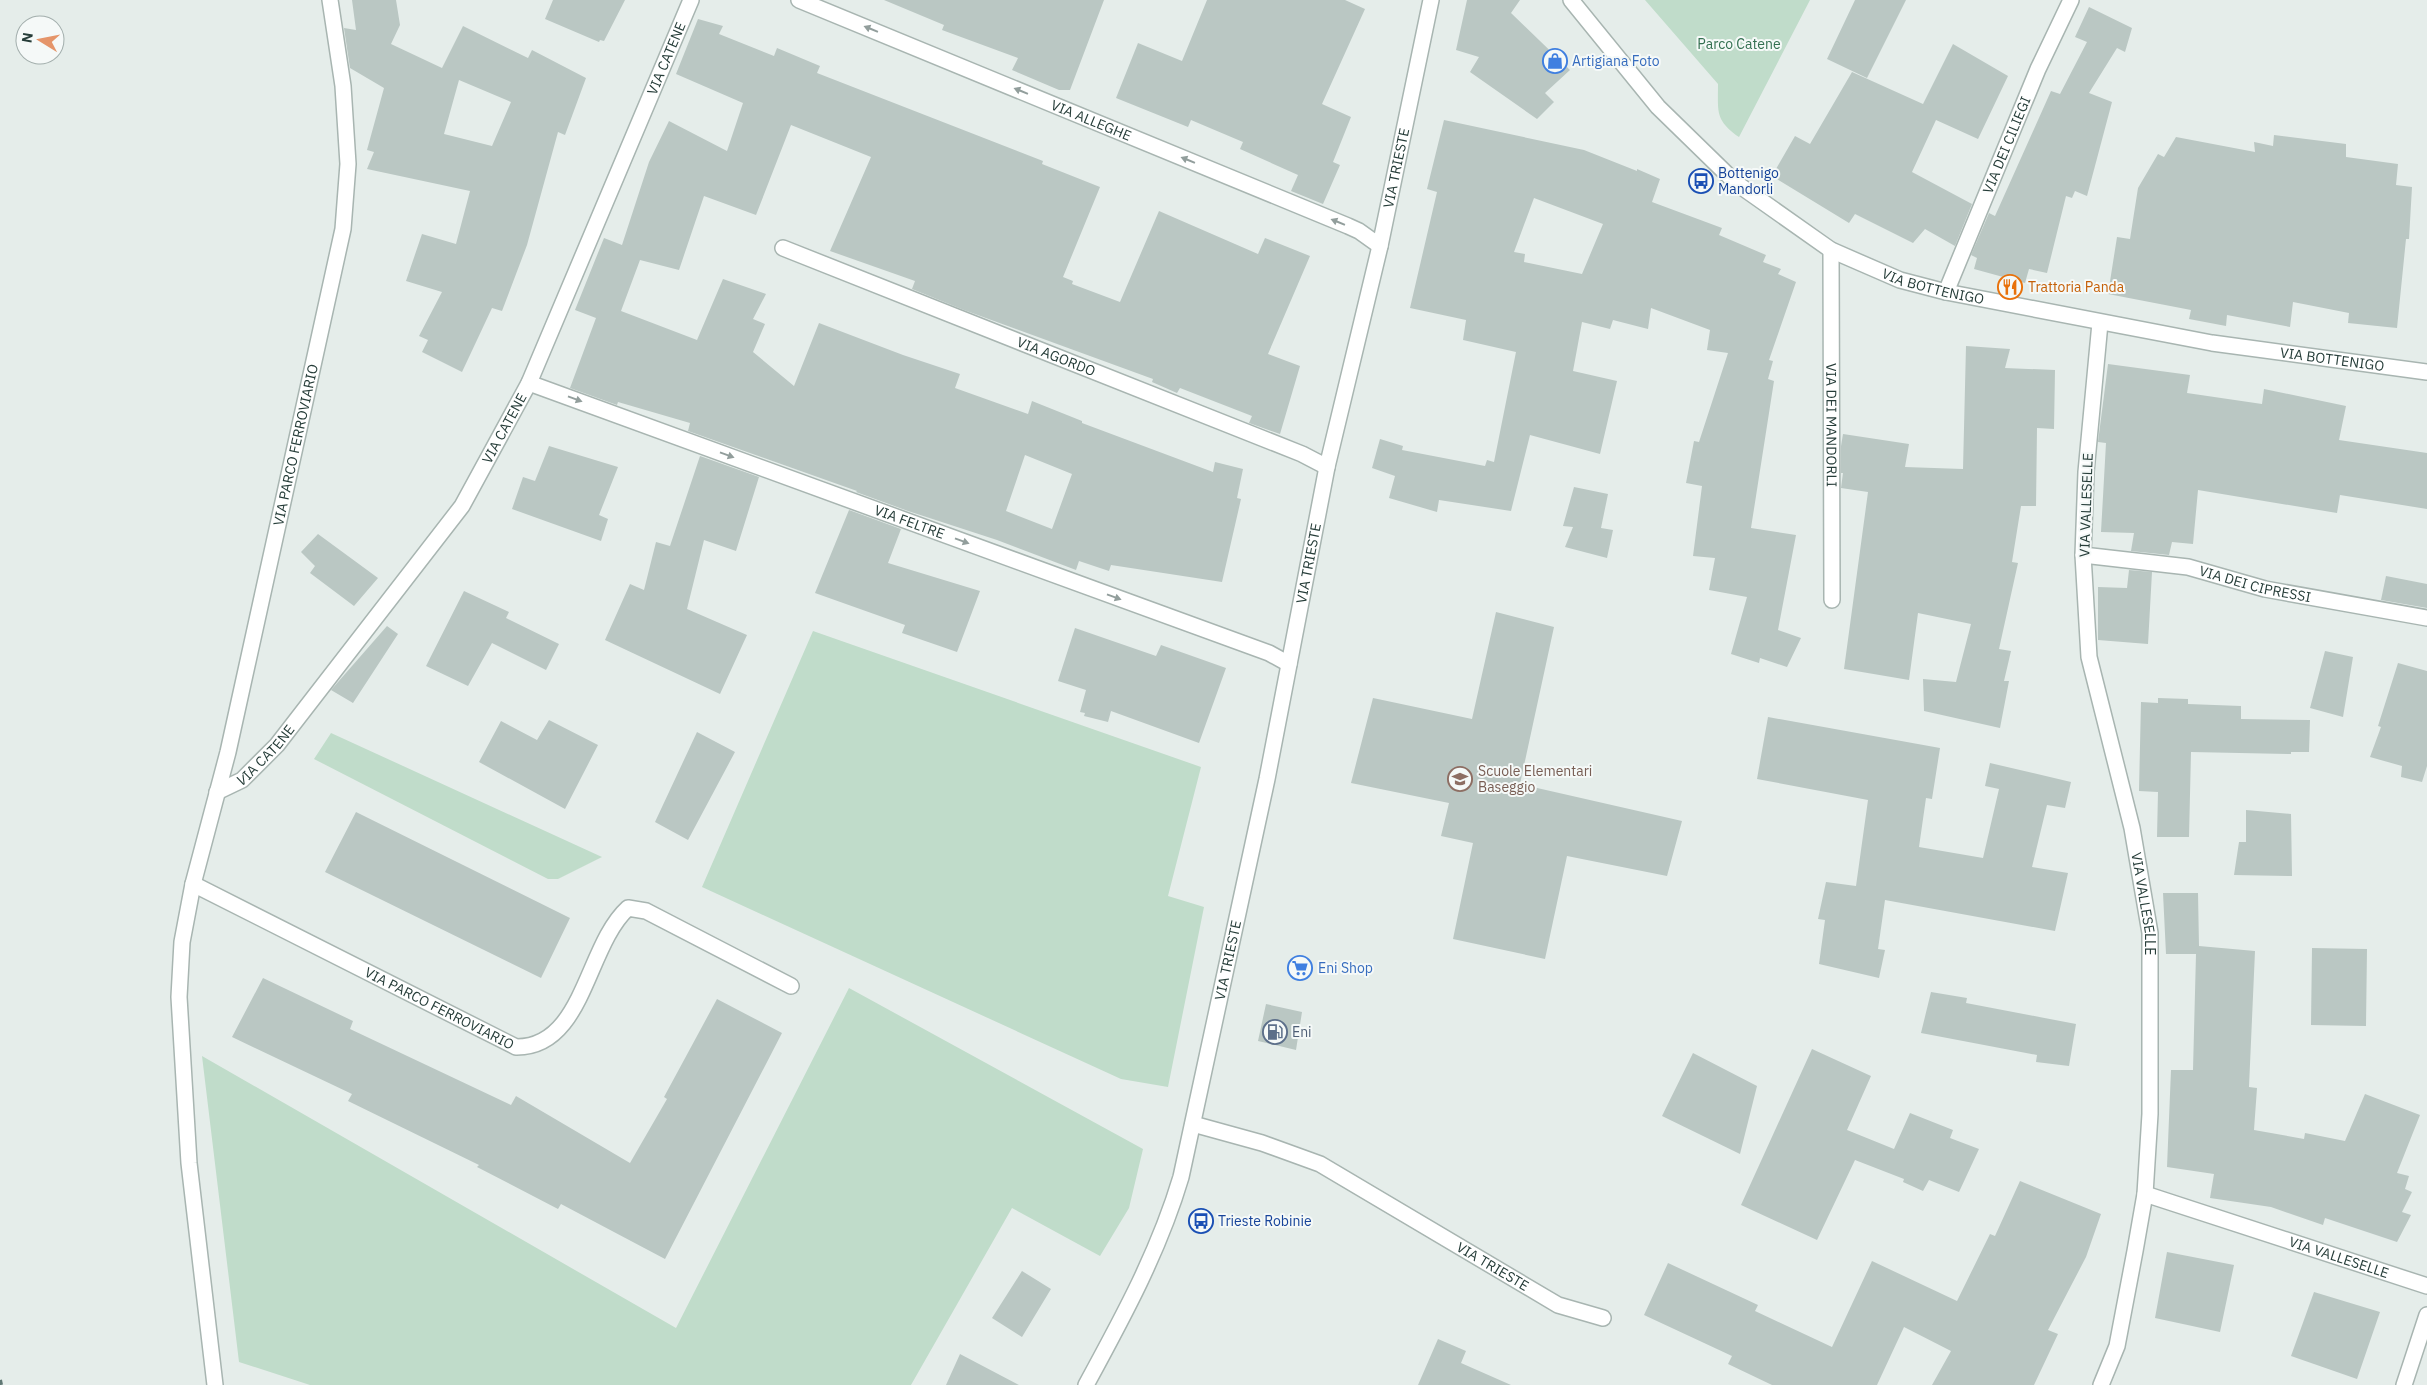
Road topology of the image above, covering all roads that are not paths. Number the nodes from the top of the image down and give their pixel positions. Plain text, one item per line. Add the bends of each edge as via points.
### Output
1 (330, 0) edge
2 (691, 0) edge
3 (799, 0) edge
4 (1571, 0) edge
5 (2070, 0) edge
6 (1431, 1) edge
7 (1380, 246) junction
8 (784, 248) dead end
9 (1831, 250) junction
10 (1946, 292) junction
11 (2100, 323) junction
12 (2427, 372) edge
13 (529, 382) junction
14 (1327, 467) junction
15 (2083, 555) junction
16 (1832, 600) dead end
17 (2427, 618) edge
18 (1289, 664) junction
19 (217, 792) junction
20 (193, 884) junction
21 (791, 986) dead end
22 (1193, 1124) junction
23 (2145, 1194) junction
24 (2427, 1286) edge
25 (2427, 1315) edge
26 (1603, 1318) dead end
27 (216, 1385) edge
28 (1086, 1385) edge
29 (2101, 1385) edge
30 (2404, 1385) edge

1 - 19 street, VIA PARCO FERROVIARIO via 343,86 348,164 343,229
2 - 13 street, VIA CATENE
7 -> 3 street, VIA ALLEGHE via 1360,231
4 - 9 street, VIA BOTTENIGO via 1658,106 1736,183
5 - 10 street, VIA DEI CILIEGI
6 - 7 street, VIA TRIESTE
7 - 14 street, VIA TRIESTE
8 - 14 street, VIA AGORDO via 1302,454
9 - 10 street, VIA BOTTENIGO via 1900,280
9 - 16 street, VIA DEI MANDORLI
10 - 11 street, VIA BOTTENIGO
11 - 12 street, VIA BOTTENIGO via 2212,343
11 - 15 street, VIA VALLESELLE via 2086,472
13 -> 18 street, VIA FELTRE via 1269,652
13 - 19 street, VIA CATENE via 462,506 277,745 242,780
14 - 18 street, VIA TRIESTE
15 - 17 street, VIA DEI CIPRESSI via 2188,567 2265,589
15 - 23 street, VIA VALLESELLE via 2089,657 2132,828 2150,934 2150,1114
18 - 22 street, VIA TRIESTE
19 - 20 street, VIA PARCO FERROVIARIO
20 - 21 street, VIA PARCO FERROVIARIO via 516,1047 536,1046 560,1029 611,928 628,908 646,911
20 - 27 street, VIA PARCO FERROVIARIO via 182,942 179,996 189,1163
22 - 26 street, VIA TRIESTE via 1262,1143 1320,1164 1558,1305
22 - 28 street, VIA TRIESTE via 1169,1219 1142,1280
23 - 24 street, VIA VALLESELLE
23 - 29 street via 2118,1346
25 - 30 street

